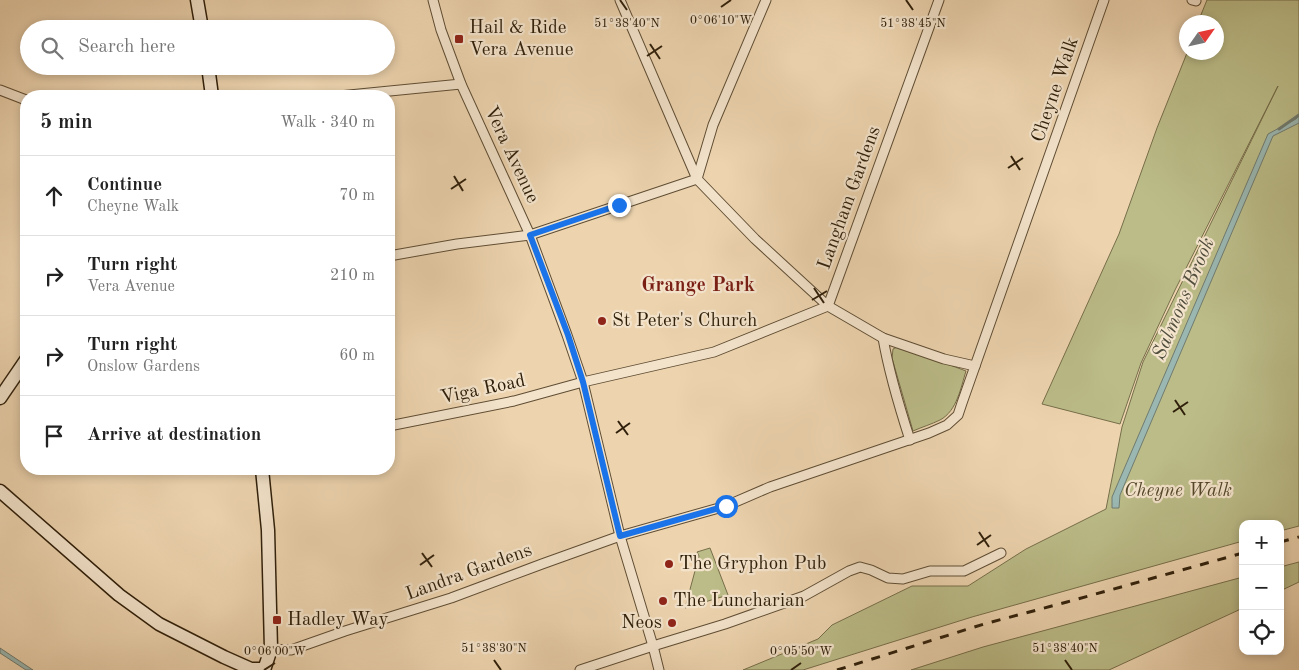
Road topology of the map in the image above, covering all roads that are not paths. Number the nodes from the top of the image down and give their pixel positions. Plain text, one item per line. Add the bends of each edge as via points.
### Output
1 (197, 0) edge
2 (433, 0) edge
3 (620, 0) edge
4 (766, 0) edge
5 (939, 0) edge
6 (1104, 0) edge
7 (200, 20) edge
8 (209, 75) edge
9 (461, 84) junction
10 (0, 90) edge
11 (211, 90) edge
12 (395, 90) edge
13 (20, 98) edge
14 (697, 179) junction
15 (530, 235) junction
16 (395, 255) edge
17 (828, 306) junction
18 (883, 338) junction
19 (975, 366) junction
20 (20, 369) edge
21 (583, 382) junction
22 (0, 398) edge
23 (395, 425) edge
24 (910, 440) junction
25 (263, 475) edge
26 (0, 490) edge
27 (620, 536) junction
28 (1001, 553) dead end
29 (653, 646) junction
30 (271, 650) junction
31 (264, 670) edge
32 (580, 670) edge
33 (659, 670) edge

1 - 7 street
2 - 9 street, Vera Avenue
3 - 14 street
4 - 14 street via 713,125
5 - 17 street, Langham Gardens
6 - 19 street, Cheyne Walk
8 - 11 street
9 - 12 street
9 - 15 street, Vera Avenue
10 - 13 street
14 - 15 street
14 - 17 street via 754,239
15 - 16 street
15 - 21 street, Vera Avenue
17 - 18 street
17 - 21 street via 714,352
18 - 19 street
18 - 24 street
19 - 24 street, Cheyne Walk via 958,415 947,425
20 - 22 street
21 - 23 street, Viga Road via 514,401
21 - 27 street, Vera Avenue
24 - 27 street, Cheyne Walk via 770,487 726,506
25 - 30 street via 268,530
26 - 31 street via 119,595 159,624 251,669
27 - 29 street, Vera Avenue
27 - 30 street, Landra Gardens via 451,598 292,650
28 - 29 street via 964,571 930,570 903,579 888,578 860,567 804,596
29 - 32 street
29 - 33 street, Vera Avenue
30 - 31 street

